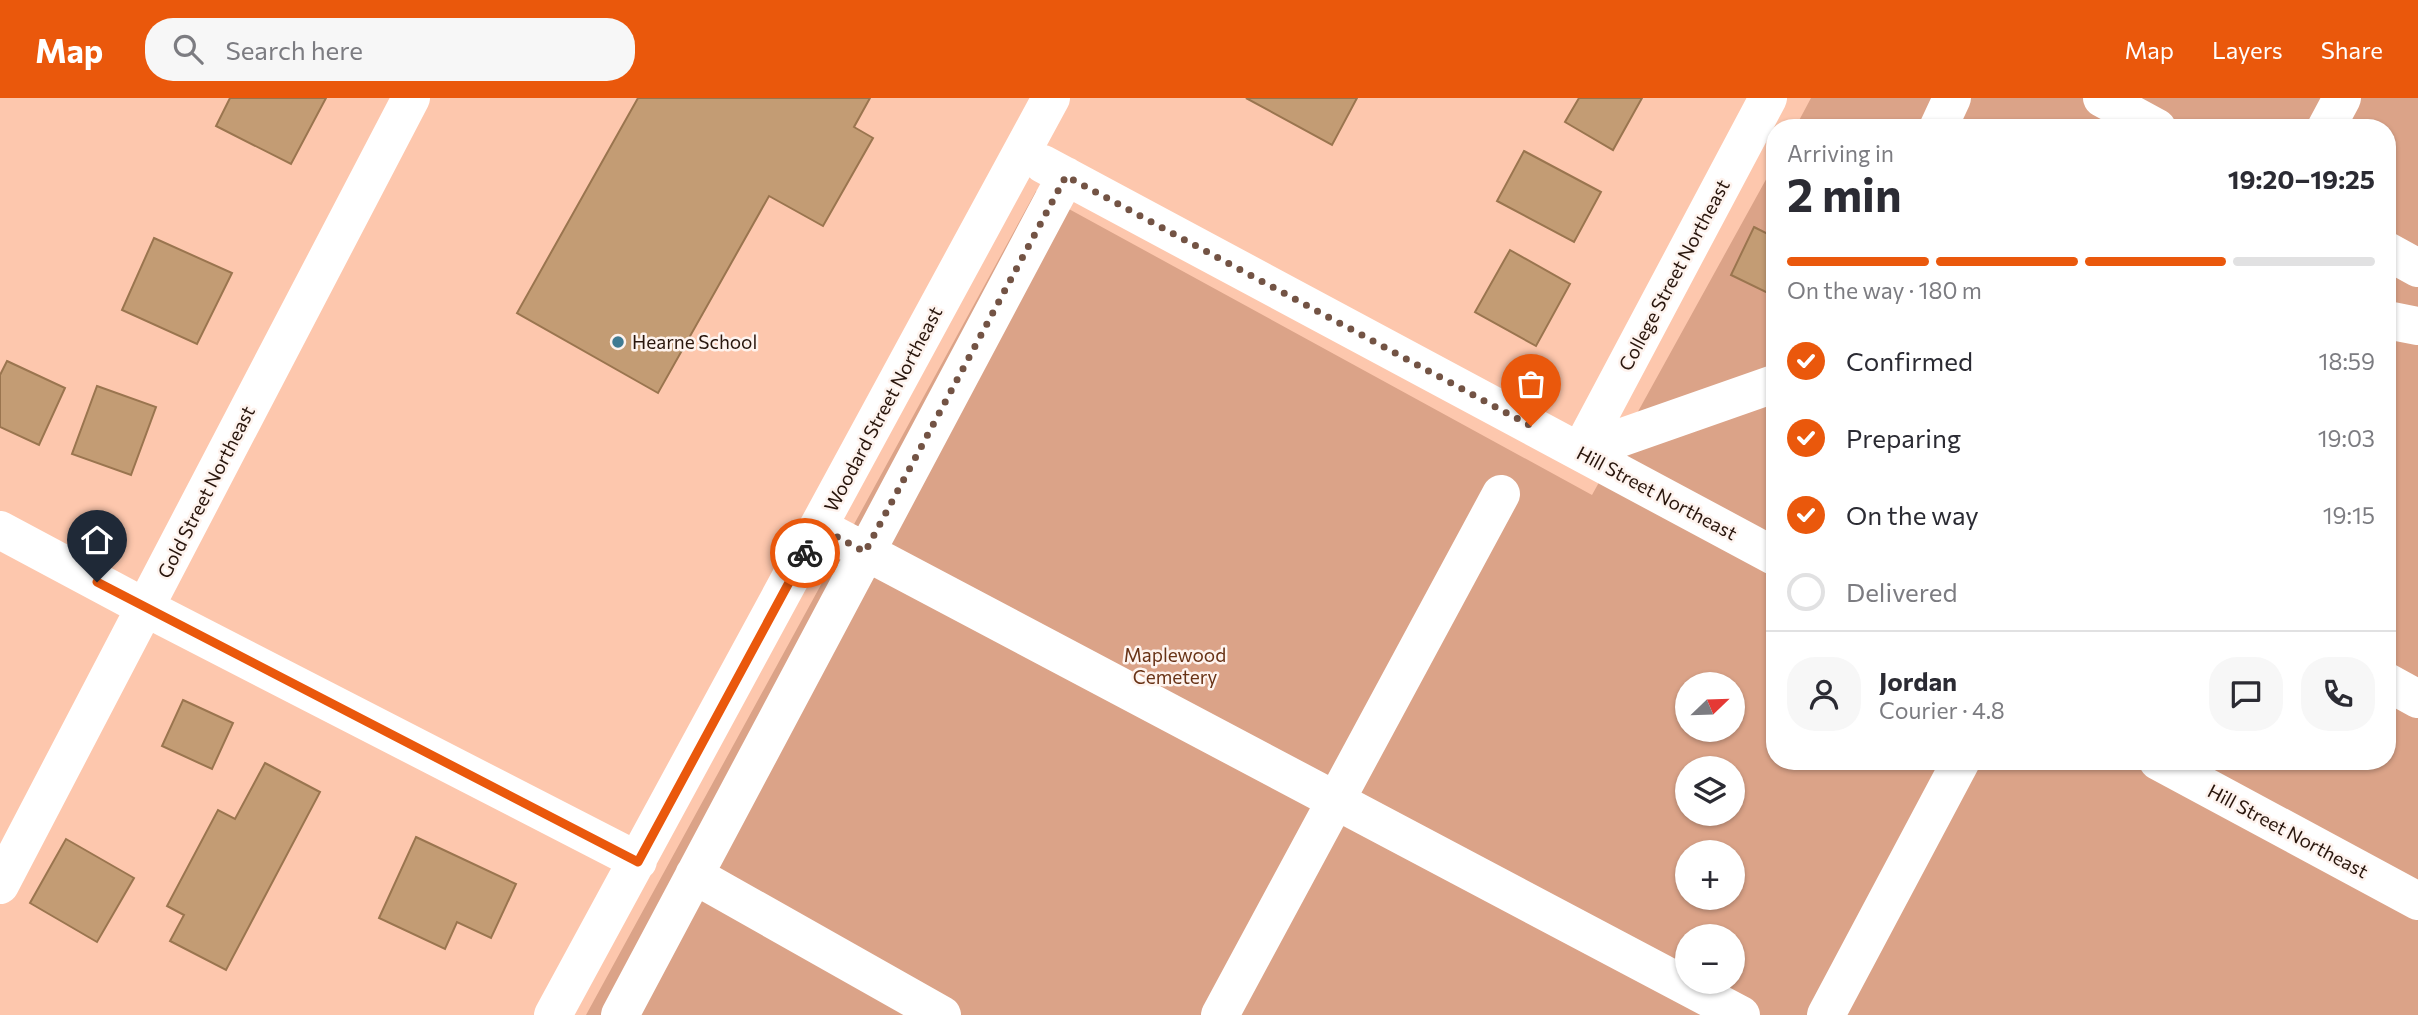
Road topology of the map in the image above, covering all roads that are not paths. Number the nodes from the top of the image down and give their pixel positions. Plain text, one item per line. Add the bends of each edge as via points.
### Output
1 (411, 98) edge
2 (1051, 98) edge
3 (1768, 98) edge
4 (1952, 98) edge
5 (2102, 98) edge
6 (2342, 98) edge
7 (1942, 119) edge
8 (2140, 119) edge
9 (2331, 119) edge
10 (1022, 153) junction
11 (1066, 176) junction
12 (2396, 256) edge
13 (2418, 268) edge
14 (2396, 322) edge
15 (2418, 326) edge
16 (1766, 387) edge
17 (1580, 452) junction
18 (1501, 494) dead end
19 (819, 527) junction
20 (0, 530) edge
21 (865, 552) junction
22 (1766, 552) edge
23 (146, 608) junction
24 (2396, 687) edge
25 (2418, 699) edge
26 (1956, 770) edge
27 (2175, 770) edge
28 (1336, 800) junction
29 (638, 862) junction
30 (694, 876) junction
31 (0, 886) edge
32 (2418, 901) edge
33 (554, 1015) edge
34 (620, 1015) edge
35 (942, 1015) edge
36 (1220, 1015) edge
37 (1741, 1015) edge
38 (1826, 1015) edge

1 - 23 street, Gold Street Northeast
2 - 10 street, Woodard Street Northeast
3 - 17 street, College Street Northeast
4 - 7 street
5 - 8 street
6 - 9 street
10 - 11 street, Hill Street Northeast
10 - 19 street, Woodard Street Northeast
11 - 17 street, Hill Street Northeast
11 - 21 street
12 - 13 street
14 - 15 street
16 - 17 street
17 - 22 street, Hill Street Northeast
18 - 28 street
19 - 21 street
19 - 29 street, Woodard Street Northeast
20 - 23 street
21 - 28 street
21 - 30 street
23 - 29 street
23 - 31 street, Gold Street Northeast
24 - 25 street
26 - 38 street
27 - 32 street, Hill Street Northeast
28 - 36 street
28 - 37 street
29 - 33 street, Woodard Street Northeast
30 - 34 street
30 - 35 street

